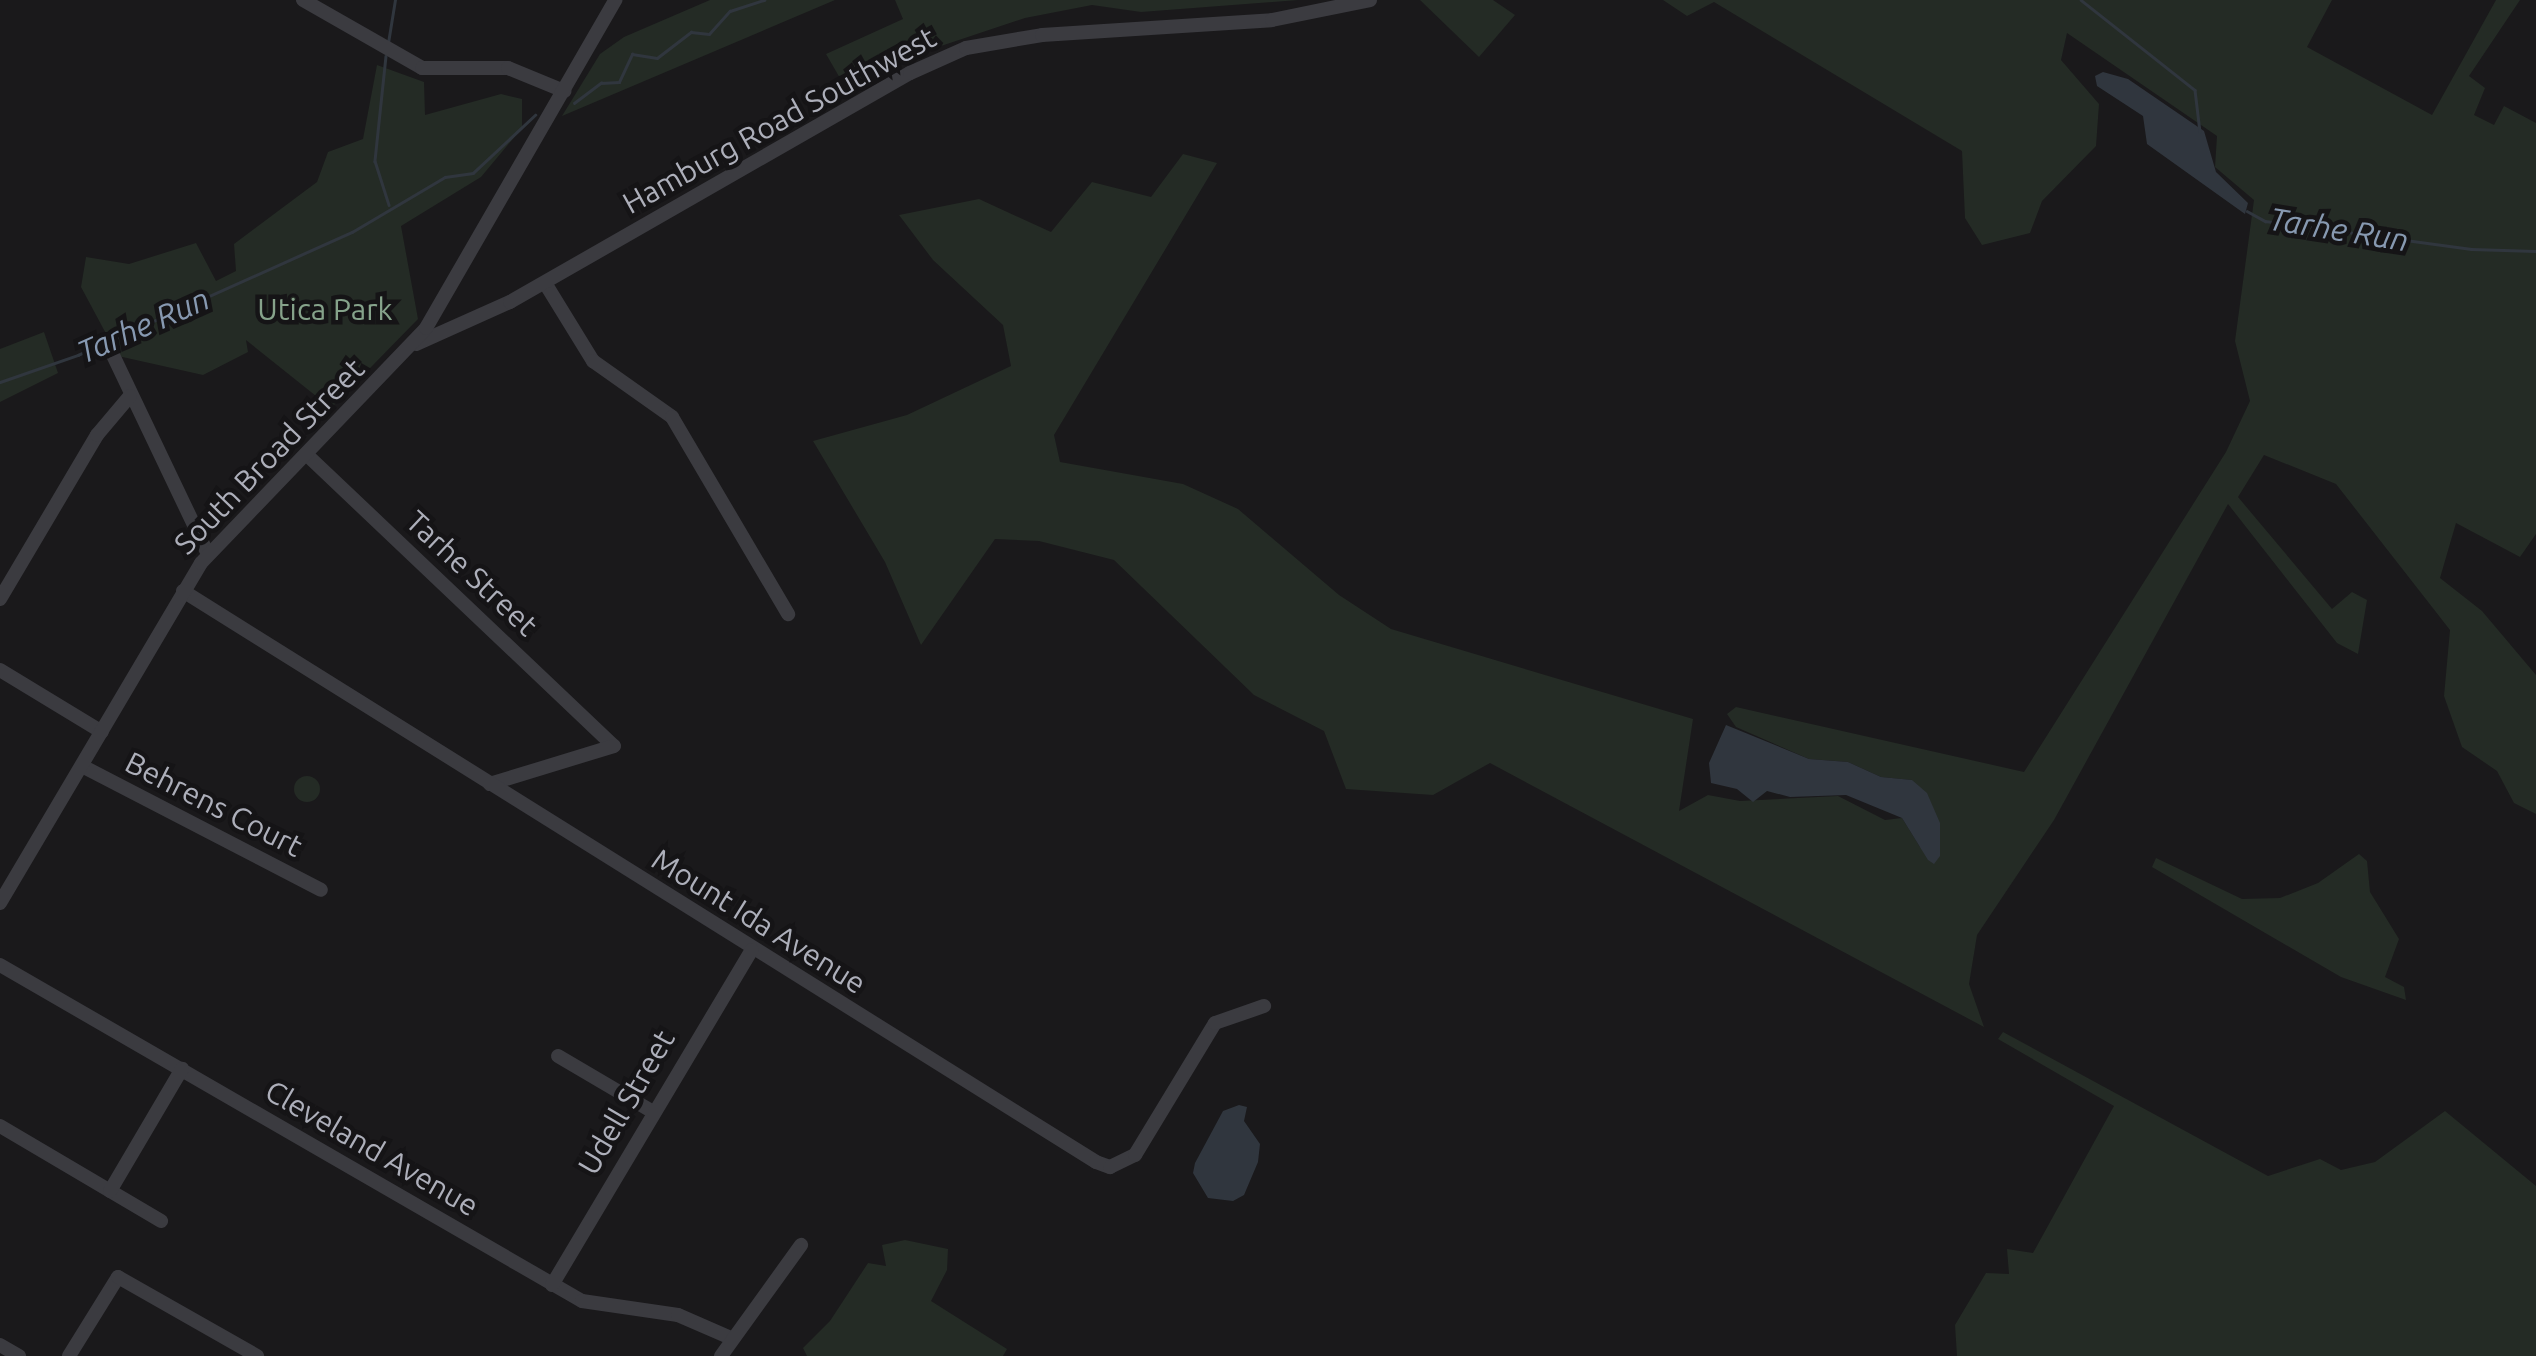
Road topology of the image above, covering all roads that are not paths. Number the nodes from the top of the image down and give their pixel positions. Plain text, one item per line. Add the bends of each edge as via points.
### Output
1 (615, 0) edge
2 (1370, 0) edge
3 (308, 2) edge
4 (564, 91) junction
5 (544, 283) junction
6 (416, 344) junction
7 (112, 351) dead end
8 (130, 396) junction
9 (306, 454) junction
10 (208, 554) junction
11 (183, 591) junction
12 (0, 600) edge
13 (788, 614) dead end
14 (0, 670) edge
15 (102, 732) junction
16 (82, 766) junction
17 (490, 784) junction
18 (322, 890) dead end
19 (0, 904) edge
20 (752, 950) junction
21 (0, 965) edge
22 (1264, 1006) dead end
23 (558, 1056) dead end
24 (182, 1069) junction
25 (653, 1112) junction
26 (0, 1126) edge
27 (110, 1191) junction
28 (161, 1221) dead end
29 (801, 1245) dead end
30 (552, 1285) junction
31 (730, 1338) junction
32 (0, 1345) edge
33 (19, 1356) edge
34 (70, 1356) edge
35 (257, 1356) edge
36 (721, 1356) edge

1 - 4 street, South Broad Street
2 - 5 street, Hamburg Road Southwest via 1272,20 1042,35 966,48 910,73
3 - 4 street via 422,68 522,70
4 - 6 street, South Broad Street
5 - 6 street, Hamburg Road Southwest
5 - 13 street via 593,361 672,417
6 - 9 street, South Broad Street
7 - 8 street
8 - 10 street
8 - 12 street via 97,435
9 - 10 street, South Broad Street
9 - 17 street, Tarhe Street via 614,746
10 - 11 street, South Broad Street
11 - 15 street, South Broad Street
11 - 17 street, Mount Ida Avenue
14 - 15 street
15 - 16 street, South Broad Street
16 - 18 street, Behrens Court
16 - 19 street, South Broad Street
17 - 20 street, Mount Ida Avenue
20 - 22 street, Mount Ida Avenue via 1110,1167 1135,1155 1215,1023
20 - 25 street, Udell Street
21 - 24 street, Cleveland Avenue
23 - 25 street
24 - 27 street
24 - 30 street, Cleveland Avenue
25 - 30 street, Udell Street
26 - 27 street
27 - 28 street
29 - 31 street
30 - 31 street, Cleveland Avenue via 597,1306 694,1319
31 - 36 street
32 - 33 street
34 - 35 street via 118,1276

